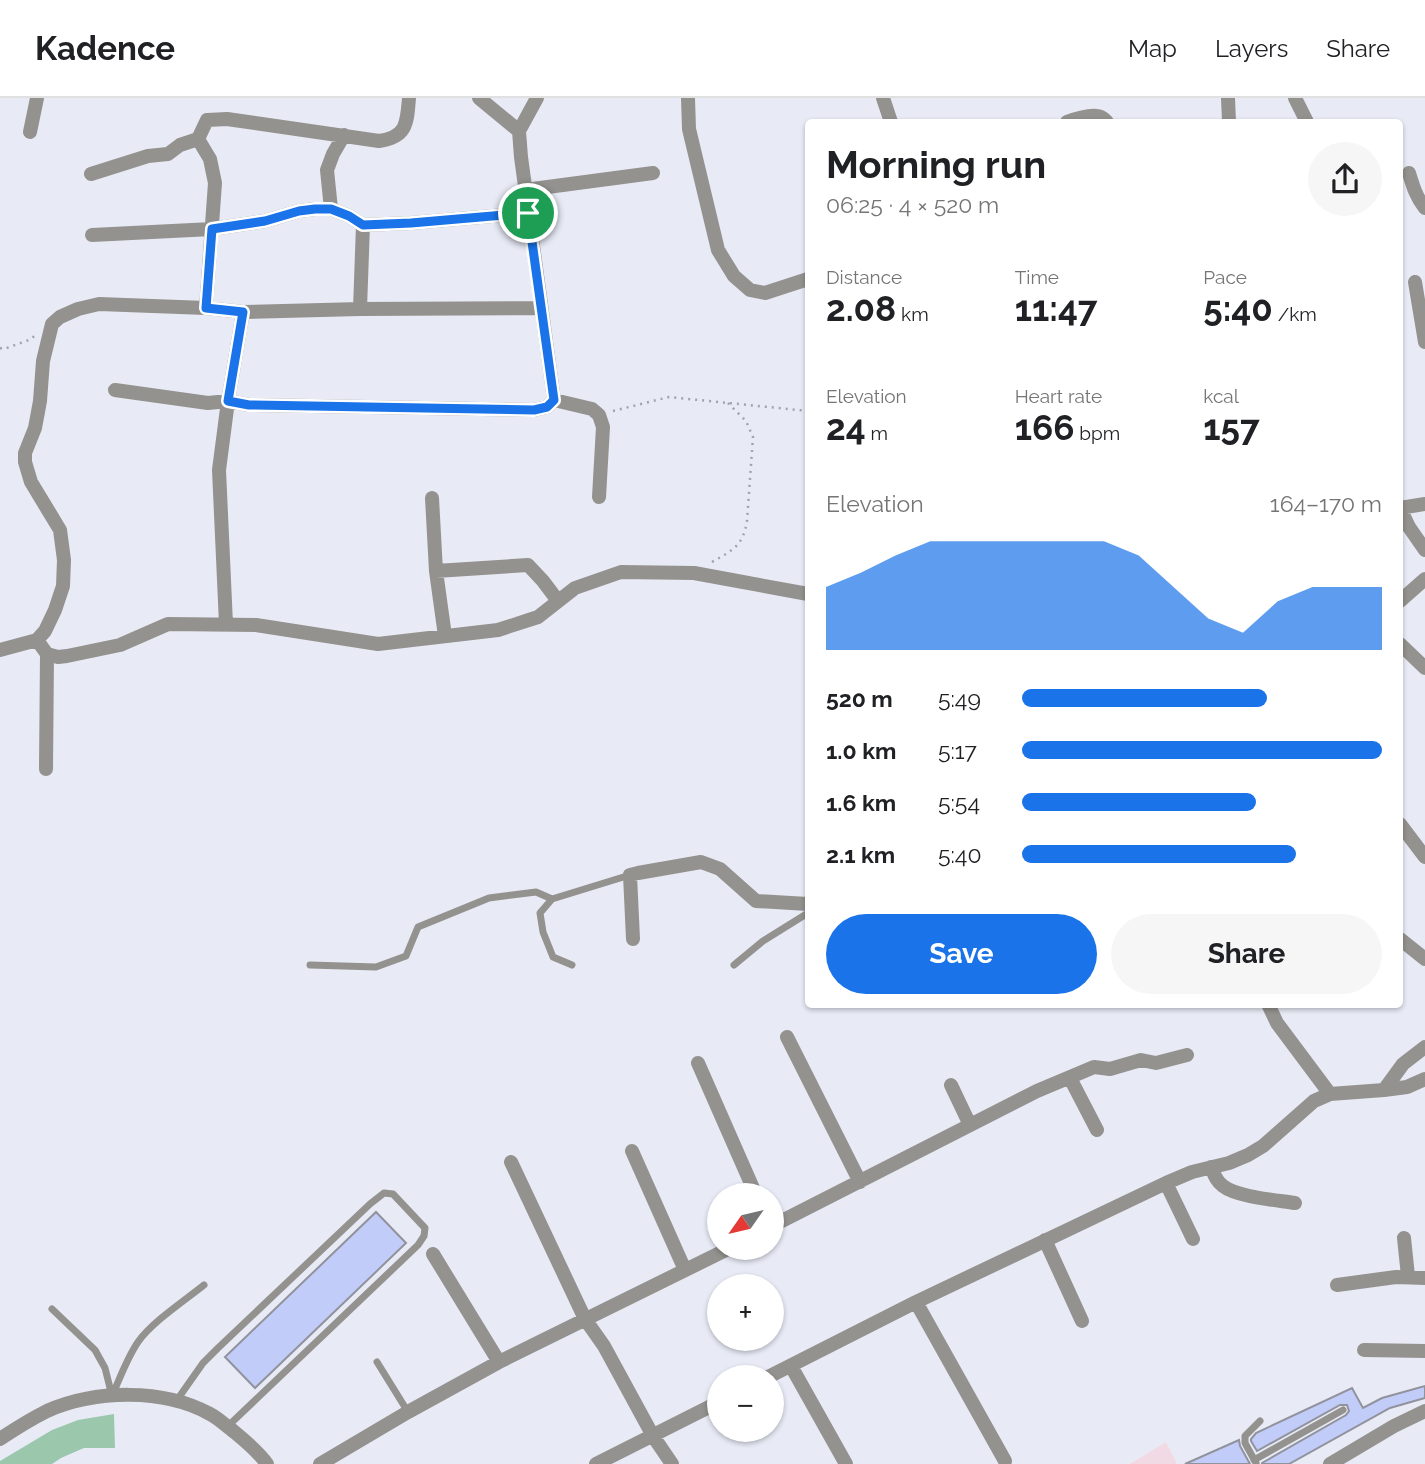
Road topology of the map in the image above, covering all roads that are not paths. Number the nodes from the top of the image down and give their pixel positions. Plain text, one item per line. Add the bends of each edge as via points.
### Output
1 (37, 98) edge
2 (409, 98) edge
3 (479, 98) edge
4 (537, 98) edge
5 (688, 98) edge
6 (883, 98) edge
7 (1228, 98) edge
8 (1295, 98) edge
9 (890, 119) edge
10 (1073, 119) edge
11 (1105, 119) edge
12 (1228, 119) edge
13 (1306, 119) edge
14 (519, 131) junction
15 (30, 132) dead end
16 (344, 135) junction
17 (198, 139) junction
18 (1425, 170) edge
19 (653, 173) dead end
20 (91, 174) dead end
21 (1405, 174) edge
22 (525, 190) junction
23 (1425, 208) edge
24 (331, 209) junction
25 (528, 213) junction
26 (363, 225) junction
27 (212, 229) junction
28 (92, 234) dead end
29 (805, 280) edge
30 (1415, 282) dead end
31 (206, 308) junction
32 (541, 308) junction
33 (360, 309) junction
34 (243, 312) junction
35 (1425, 342) edge
36 (115, 390) dead end
37 (554, 400) junction
38 (228, 401) junction
39 (432, 498) dead end
40 (599, 498) dead end
41 (1425, 504) edge
42 (1403, 508) edge
43 (1403, 514) edge
44 (1425, 550) edge
45 (436, 571) junction
46 (1425, 579) edge
47 (805, 593) edge
48 (1403, 598) edge
49 (558, 601) junction
50 (226, 624) junction
51 (445, 636) junction
52 (37, 640) junction
53 (1403, 647) edge
54 (0, 650) edge
55 (47, 654) junction
56 (1425, 668) edge
57 (46, 768) dead end
58 (1403, 828) edge
59 (1425, 857) edge
60 (630, 875) junction
61 (552, 900) junction
62 (805, 904) edge
63 (805, 915) edge
64 (633, 939) dead end
65 (1403, 941) edge
66 (1425, 959) edge
67 (310, 965) dead end
68 (572, 965) dead end
69 (734, 965) dead end
70 (1270, 1008) edge
71 (787, 1037) dead end
72 (1425, 1047) edge
73 (1187, 1055) dead end
74 (698, 1063) dead end
75 (1070, 1077) junction
76 (1425, 1079) edge
77 (951, 1085) dead end
78 (1384, 1090) junction
79 (1330, 1094) junction
80 (970, 1125) junction
81 (1097, 1130) dead end
82 (632, 1150) dead end
83 (511, 1161) dead end
84 (1211, 1167) junction
85 (860, 1182) junction
86 (751, 1183) edge
87 (1166, 1183) junction
88 (1295, 1203) dead end
89 (784, 1221) edge
90 (1404, 1238) dead end
91 (1193, 1239) dead end
92 (1045, 1240) junction
93 (433, 1254) dead end
94 (707, 1259) edge
95 (685, 1270) junction
96 (1408, 1276) junction
97 (1425, 1278) edge
98 (204, 1285) dead end
99 (1338, 1285) dead end
100 (916, 1302) junction
101 (52, 1309) dead end
102 (585, 1319) junction
103 (1082, 1321) dead end
104 (1364, 1350) dead end
105 (1425, 1351) edge
106 (377, 1362) dead end
107 (499, 1362) junction
108 (791, 1366) junction
109 (784, 1369) edge
110 (112, 1396) junction
111 (177, 1400) junction
112 (707, 1408) edge
113 (1343, 1410) dead end
114 (1425, 1411) edge
115 (408, 1412) junction
116 (1260, 1420) dead end
117 (228, 1427) junction
118 (653, 1436) junction
119 (0, 1439) edge
120 (1005, 1461) dead end
121 (1255, 1462) edge
122 (267, 1464) edge
123 (320, 1464) edge
124 (596, 1464) edge
125 (672, 1464) edge
126 (846, 1464) edge
127 (1330, 1464) edge

1 - 15 street
2 - 16 street via 402,131 392,139
3 - 14 street
4 - 14 street
5 - 29 street via 689,130 718,250 734,276 750,290 765,293
6 - 9 street
7 - 12 street
8 - 13 street
10 - 11 street
14 - 22 street
16 - 17 street via 227,119 207,120
16 - 24 street via 327,170
17 - 20 street via 168,154
17 - 27 street via 210,159 215,183
18 - 21 street
19 - 22 street
21 - 23 street
22 - 25 street
24 - 26 street
24 - 27 street
25 - 26 street
25 - 32 street
26 - 33 street
27 - 28 street
27 - 31 street
30 - 35 street
31 - 34 street
31 - 52 street via 100,304 78,309 52,324 25,462 31,482 60,530 63,586
32 - 33 street
32 - 37 street
33 - 34 street
34 - 38 street
36 - 38 street via 208,403
37 - 38 street via 534,410
37 - 40 street via 599,415 603,427
38 - 50 street via 219,470
39 - 45 street
41 - 42 street
43 - 44 street
45 - 49 street via 528,565
45 - 51 street
46 - 48 street
47 - 49 street via 694,573 621,572 575,588
49 - 51 street via 538,617 498,630
50 - 51 street via 378,644
50 - 55 street via 167,624 120,645 67,656
52 - 54 street
52 - 55 street
53 - 56 street
55 - 57 street
58 - 59 street
60 - 61 lane
60 - 62 street via 701,862 720,869 756,901
60 - 64 street
61 - 67 lane via 536,892 489,898 418,927 405,956 376,967
61 - 68 lane via 540,913 543,932 553,957
63 - 69 lane
65 - 66 street
70 - 79 street
71 - 85 street
72 - 78 street via 1403,1064
73 - 75 street via 1110,1069 1094,1067
74 - 86 street
75 - 80 street
75 - 81 street
76 - 78 street
77 - 80 street
78 - 79 street
79 - 84 street via 1314,1101 1263,1146
80 - 85 street
82 - 95 street
83 - 102 street
84 - 87 street
84 - 88 street via 1216,1179 1234,1193
85 - 89 street
87 - 91 street
87 - 92 street
90 - 96 street
92 - 100 street
92 - 103 street
93 - 107 street
94 - 95 street
95 - 102 street
96 - 97 street
96 - 99 street
98 - 110 lane via 139,1341
100 - 108 street
100 - 120 street
101 - 110 lane via 95,1350
102 - 107 street
102 - 118 street
104 - 105 street
106 - 115 lane
107 - 115 street
108 - 109 street
108 - 126 street
110 - 111 street
110 - 119 street via 47,1411
111 - 117 street
111 - 117 lane via 218,1348 369,1204 384,1193 393,1194 425,1228 418,1245
112 - 118 street
113 - 121 lane
114 - 127 street
115 - 123 street
116 - 121 lane via 1245,1436
117 - 122 street
118 - 124 street
118 - 125 street

